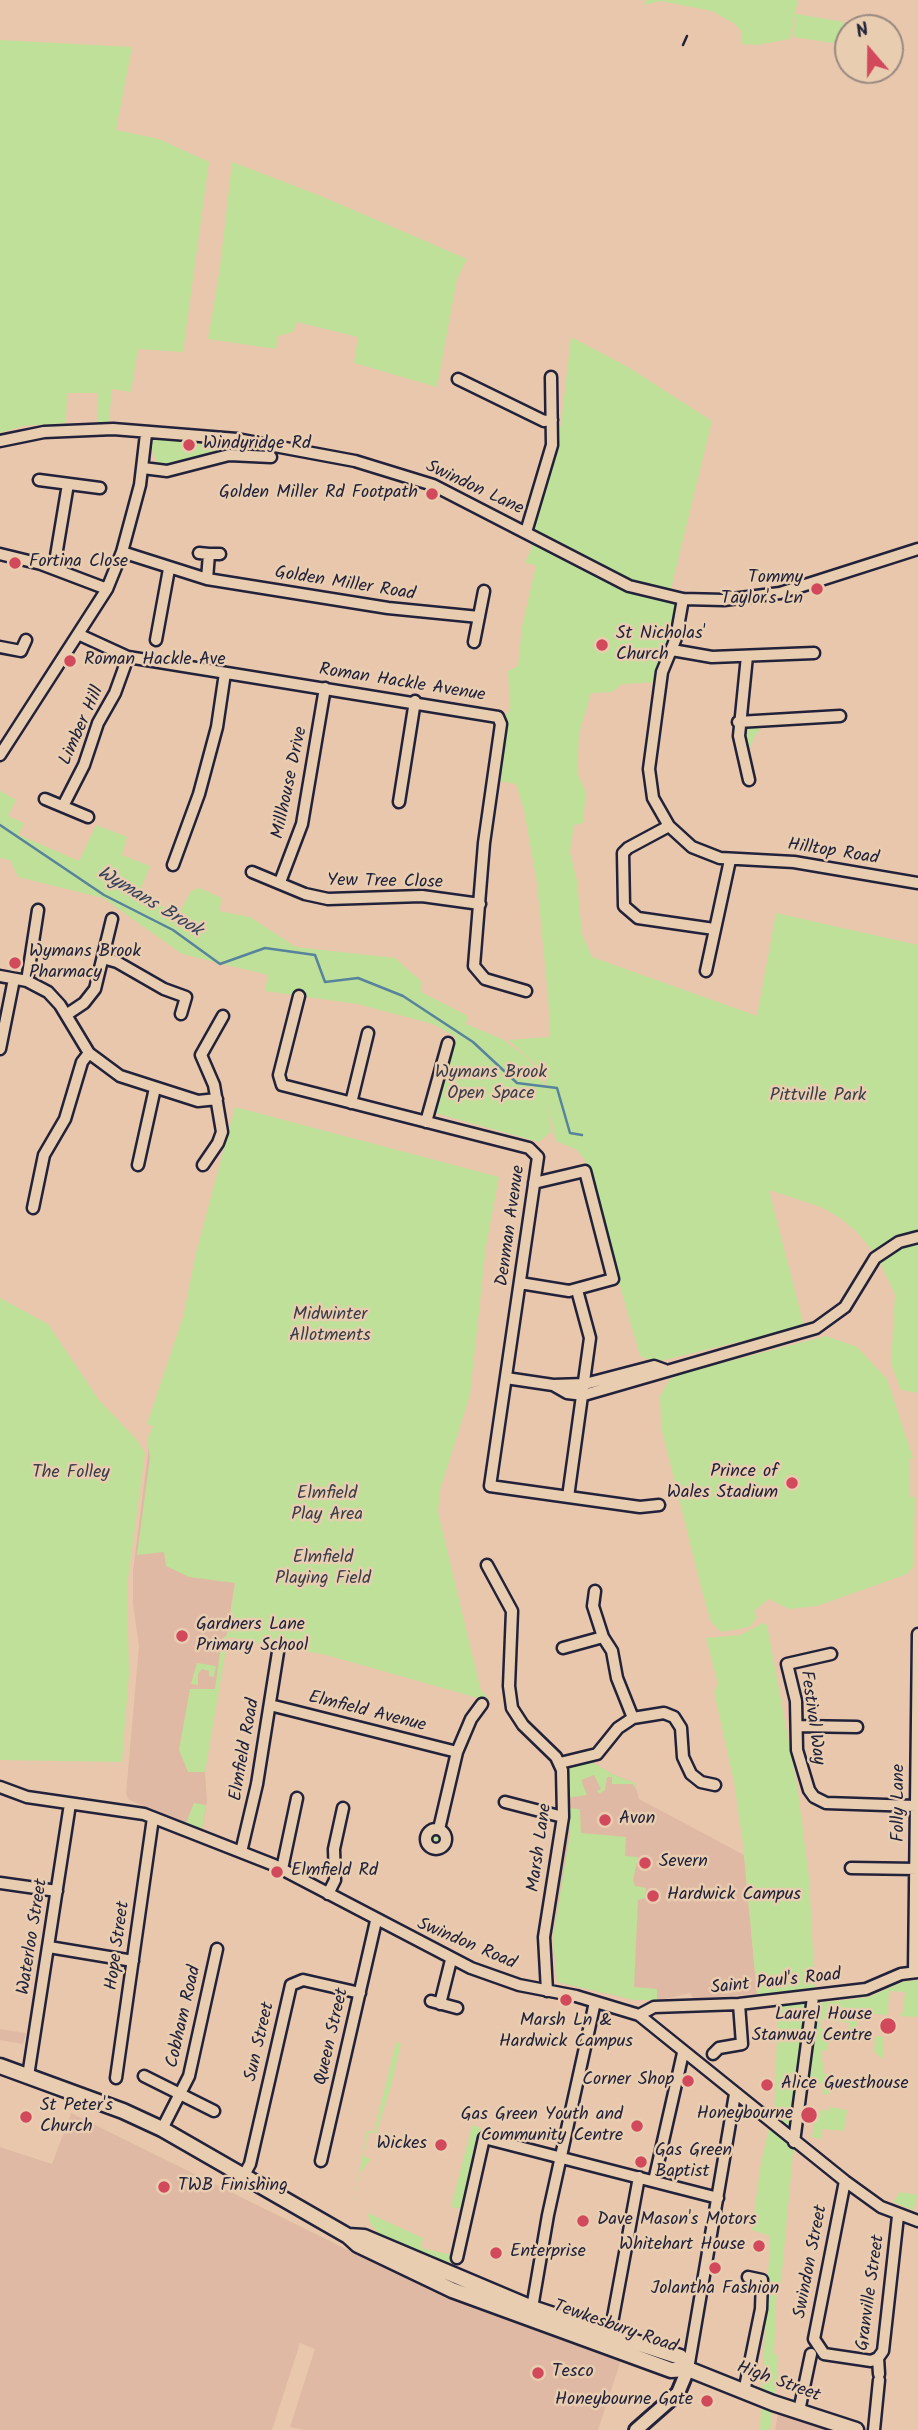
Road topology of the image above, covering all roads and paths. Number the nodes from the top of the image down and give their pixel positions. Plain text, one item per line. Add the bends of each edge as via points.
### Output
1 (551, 377) dead end
2 (458, 379) dead end
3 (552, 420) junction
4 (146, 434) junction
5 (0, 441) edge
6 (271, 457) dead end
7 (143, 468) junction
8 (39, 480) dead end
9 (68, 484) junction
10 (100, 488) dead end
11 (530, 534) junction
12 (918, 549) edge
13 (122, 552) junction
14 (0, 554) edge
15 (209, 554) dead end
16 (54, 568) junction
17 (169, 569) junction
18 (207, 579) junction
19 (107, 589) junction
20 (484, 592) dead end
21 (683, 599) junction
22 (479, 617) junction
23 (80, 635) junction
24 (26, 640) dead end
25 (156, 640) dead end
26 (474, 642) dead end
27 (0, 647) edge
28 (672, 650) junction
29 (814, 653) dead end
30 (747, 656) junction
31 (128, 657) junction
32 (225, 673) junction
33 (325, 688) junction
34 (415, 701) junction
35 (840, 716) dead end
36 (738, 722) junction
37 (0, 755) edge
38 (749, 780) dead end
39 (45, 799) dead end
40 (399, 802) dead end
41 (64, 806) junction
42 (88, 817) dead end
43 (669, 826) junction
44 (730, 860) junction
45 (173, 865) dead end
46 (252, 872) dead end
47 (280, 882) junction
48 (918, 883) edge
49 (481, 904) junction
50 (38, 910) dead end
51 (112, 919) dead end
52 (714, 929) junction
53 (103, 958) junction
54 (706, 971) dead end
55 (0, 976) edge
56 (14, 979) junction
57 (27, 981) junction
58 (526, 991) dead end
59 (299, 996) dead end
60 (181, 1014) dead end
61 (66, 1015) junction
62 (223, 1016) dead end
63 (368, 1033) dead end
64 (448, 1043) dead end
65 (0, 1049) edge
66 (89, 1053) junction
67 (155, 1088) junction
68 (217, 1099) junction
69 (351, 1103) junction
70 (426, 1122) junction
71 (138, 1165) dead end
72 (203, 1165) dead end
73 (534, 1183) junction
74 (33, 1208) dead end
75 (918, 1237) edge
76 (520, 1283) junction
77 (577, 1290) junction
78 (665, 1370) junction
79 (506, 1378) junction
80 (585, 1384) junction
81 (553, 1385) junction
82 (583, 1395) junction
83 (568, 1497) junction
84 (659, 1505) dead end
85 (487, 1566) dead end
86 (595, 1591) dead end
87 (918, 1634) edge
88 (603, 1637) junction
89 (563, 1648) dead end
90 (278, 1652) dead end
91 (831, 1654) dead end
92 (482, 1704) dead end
93 (270, 1705) junction
94 (633, 1718) junction
95 (917, 1719) edge
96 (797, 1726) junction
97 (857, 1727) dead end
98 (457, 1752) junction
99 (560, 1763) junction
100 (715, 1785) dead end
101 (0, 1787) edge
102 (297, 1798) dead end
103 (505, 1802) dead end
104 (70, 1804) junction
105 (916, 1807) edge
106 (343, 1808) dead end
107 (563, 1817) junction
108 (152, 1818) junction
109 (439, 1829) dead end
110 (241, 1852) junction
111 (851, 1868) dead end
112 (282, 1869) junction
113 (917, 1869) edge
114 (0, 1883) edge
115 (57, 1891) junction
116 (328, 1894) junction
117 (376, 1921) junction
118 (49, 1947) junction
119 (217, 1949) dead end
120 (451, 1959) junction
121 (133, 1961) junction
122 (916, 1972) edge
123 (547, 1991) junction
124 (360, 1993) junction
125 (813, 1997) junction
126 (595, 2002) junction
127 (739, 2004) junction
128 (457, 2008) dead end
129 (639, 2015) junction
130 (683, 2053) junction
131 (713, 2054) dead end
132 (0, 2066) edge
133 (28, 2076) junction
134 (144, 2076) dead end
135 (116, 2078) dead end
136 (179, 2094) junction
137 (735, 2094) junction
138 (214, 2111) dead end
139 (162, 2129) junction
140 (794, 2141) junction
141 (560, 2158) junction
142 (321, 2161) dead end
143 (244, 2175) junction
144 (639, 2178) junction
145 (654, 2181) junction
146 (845, 2181) junction
147 (718, 2197) junction
148 (898, 2216) junction
149 (918, 2221) edge
150 (348, 2236) junction
151 (457, 2258) dead end
152 (748, 2277) dead end
153 (532, 2308) junction
154 (612, 2323) dead end
155 (814, 2351) junction
156 (878, 2358) junction
157 (688, 2369) junction
158 (744, 2392) junction
159 (799, 2411) junction
160 (636, 2430) edge
161 (856, 2430) edge
162 (874, 2430) edge

1 - 3 street
2 - 3 street via 544,421
3 - 11 street via 552,445
4 - 5 street, Swindon Lane via 113,429 62,431
4 - 7 street
4 - 11 street, Swindon Lane via 237,439 355,461 433,485
6 - 7 street via 256,462 224,456 167,471
7 - 13 street
8 - 9 street
9 - 10 street
9 - 16 street
11 - 21 street, Swindon Lane via 629,586
12 - 21 street, Swindon Lane via 780,593 724,600
13 - 17 street, Golden Miller Road
13 - 19 street
14 - 16 street
15 - 18 street
16 - 19 street
17 - 18 street, Golden Miller Road
17 - 25 street
18 - 22 street, Golden Miller Road via 388,608
19 - 23 street
20 - 22 street
21 - 28 street
22 - 26 street
23 - 31 street, Roman Hackle Avenue
23 - 37 street
24 - 27 street via 21,652
28 - 30 street via 696,657
28 - 43 street via 662,672 649,769 653,799
29 - 30 street
30 - 36 street
31 - 32 street, Roman Hackle Avenue
31 - 41 street, Limber Hill
32 - 33 street, Roman Hackle Avenue
32 - 45 street via 217,727 199,794
33 - 34 street, Roman Hackle Avenue
33 - 47 street, Millhouse Drive via 302,824
34 - 40 street
34 - 49 street, Roman Hackle Avenue via 500,719
35 - 36 street
36 - 38 street
39 - 41 street
41 - 42 street
43 - 44 street, Hilltop Road via 692,847
43 - 52 street via 623,853 624,906 638,918
44 - 48 street, Hilltop Road via 794,862
44 - 52 street
46 - 47 street, Yew Tree Close
47 - 49 street, Yew Tree Close via 328,899 422,896
49 - 58 street, Roman Hackle Avenue via 476,971 485,979
50 - 57 street
51 - 53 street
52 - 54 street
53 - 60 street via 186,997
53 - 61 street via 93,993
55 - 56 street
56 - 57 street
56 - 65 street
57 - 61 street via 48,992
59 - 69 street, Denman Avenue via 280,1082
61 - 66 street
62 - 68 street via 201,1055
63 - 69 street
64 - 70 street
66 - 67 street via 120,1076
66 - 74 street via 82,1062 65,1119 44,1155
67 - 68 street via 203,1102
67 - 71 street
68 - 72 street via 221,1136
69 - 70 street, Denman Avenue
70 - 73 street, Denman Avenue via 532,1150 538,1161
73 - 76 street, Denman Avenue
73 - 77 street via 584,1171 613,1279
75 - 78 street via 899,1242 875,1258 845,1307 824,1324
76 - 77 street
76 - 79 street, Denman Avenue
77 - 80 street via 590,1338
78 - 80 street via 654,1366
78 - 82 street via 656,1377
79 - 81 street
79 - 83 street, Denman Avenue via 490,1486
80 - 81 street
80 - 82 street
81 - 82 street
82 - 83 street
83 - 84 street, Denman Avenue via 640,1507
85 - 99 street via 512,1611 512,1708
86 - 88 street via 593,1606
87 - 95 street, Folly Lane
88 - 89 street
88 - 94 street via 612,1651
90 - 93 street, Elmfield Road
91 - 96 street, Festival Way via 788,1664
92 - 98 street
93 - 98 street, Elmfield Avenue
93 - 110 street, Elmfield Road
94 - 99 street via 618,1728 597,1754
94 - 100 street via 654,1713 674,1717 681,1728 685,1766 695,1779
95 - 105 street, Folly Lane
96 - 97 street
96 - 105 street, Festival Way via 800,1764 809,1790 818,1800
98 - 109 street
99 - 107 street, Marsh Lane
101 - 104 street, Swindon Road
102 - 112 street
103 - 107 street
104 - 108 street, Swindon Road via 120,1808
104 - 115 street, Waterloo Street
105 - 113 street, Folly Lane
106 - 116 street via 334,1849 335,1880
107 - 123 street, Marsh Lane via 544,1937
108 - 110 street, Swindon Road
108 - 121 street, Hope Street
110 - 112 street, Swindon Road
111 - 113 street
112 - 116 street, Swindon Road
113 - 122 street, Folly Lane
114 - 115 street
115 - 118 street, Waterloo Street
116 - 117 street, Swindon Road
117 - 120 street, Swindon Road
117 - 124 street, Queen Street
118 - 121 street
118 - 133 street, Waterloo Street
119 - 136 street, Cobham Road via 188,2076
120 - 123 street, Swindon Road via 498,1979
120 - 128 street via 435,2002
121 - 135 street, Hope Street
122 - 125 street, Saint Paul's Road via 866,1989
123 - 126 street, Swindon Road
124 - 142 street, Queen Street
124 - 143 street, Sun Street via 303,1980 291,1985
125 - 127 street, Saint Paul's Road
125 - 140 street
126 - 129 street, Swindon Road
126 - 141 street
127 - 129 street, Saint Paul's Road via 654,2007
127 - 131 street via 742,2044 719,2048
129 - 130 street, Swindon Road
130 - 137 street, Swindon Road
130 - 145 street
132 - 133 highway, Tewkesbury Road
133 - 139 highway, Tewkesbury Road
134 - 136 street
136 - 138 street
136 - 139 street, Cobham Road
137 - 140 street, Swindon Road
137 - 147 street
139 - 143 highway, Tewkesbury Road
140 - 146 street, Swindon Road
141 - 144 street
141 - 151 street via 484,2138
141 - 153 street
143 - 150 highway, Tewkesbury Road
144 - 145 street
144 - 154 street
145 - 147 street
146 - 148 street, Swindon Road
146 - 155 street, Swindon Street
147 - 157 street
148 - 149 street, Swindon Road
148 - 156 street, Granville Street via 883,2351
150 - 153 highway, Tewkesbury Road via 364,2237
150 - 157 highway, Tewkesbury Road via 452,2290 671,2370
152 - 158 street via 762,2280 761,2309
153 - 157 highway, Tewkesbury Road via 680,2357
155 - 156 street via 872,2361
155 - 159 street, Swindon Street
156 - 162 street, Granville Street
157 - 158 highway, High Street
157 - 160 main road via 677,2393
158 - 159 highway, High Street
159 - 161 highway, High Street

